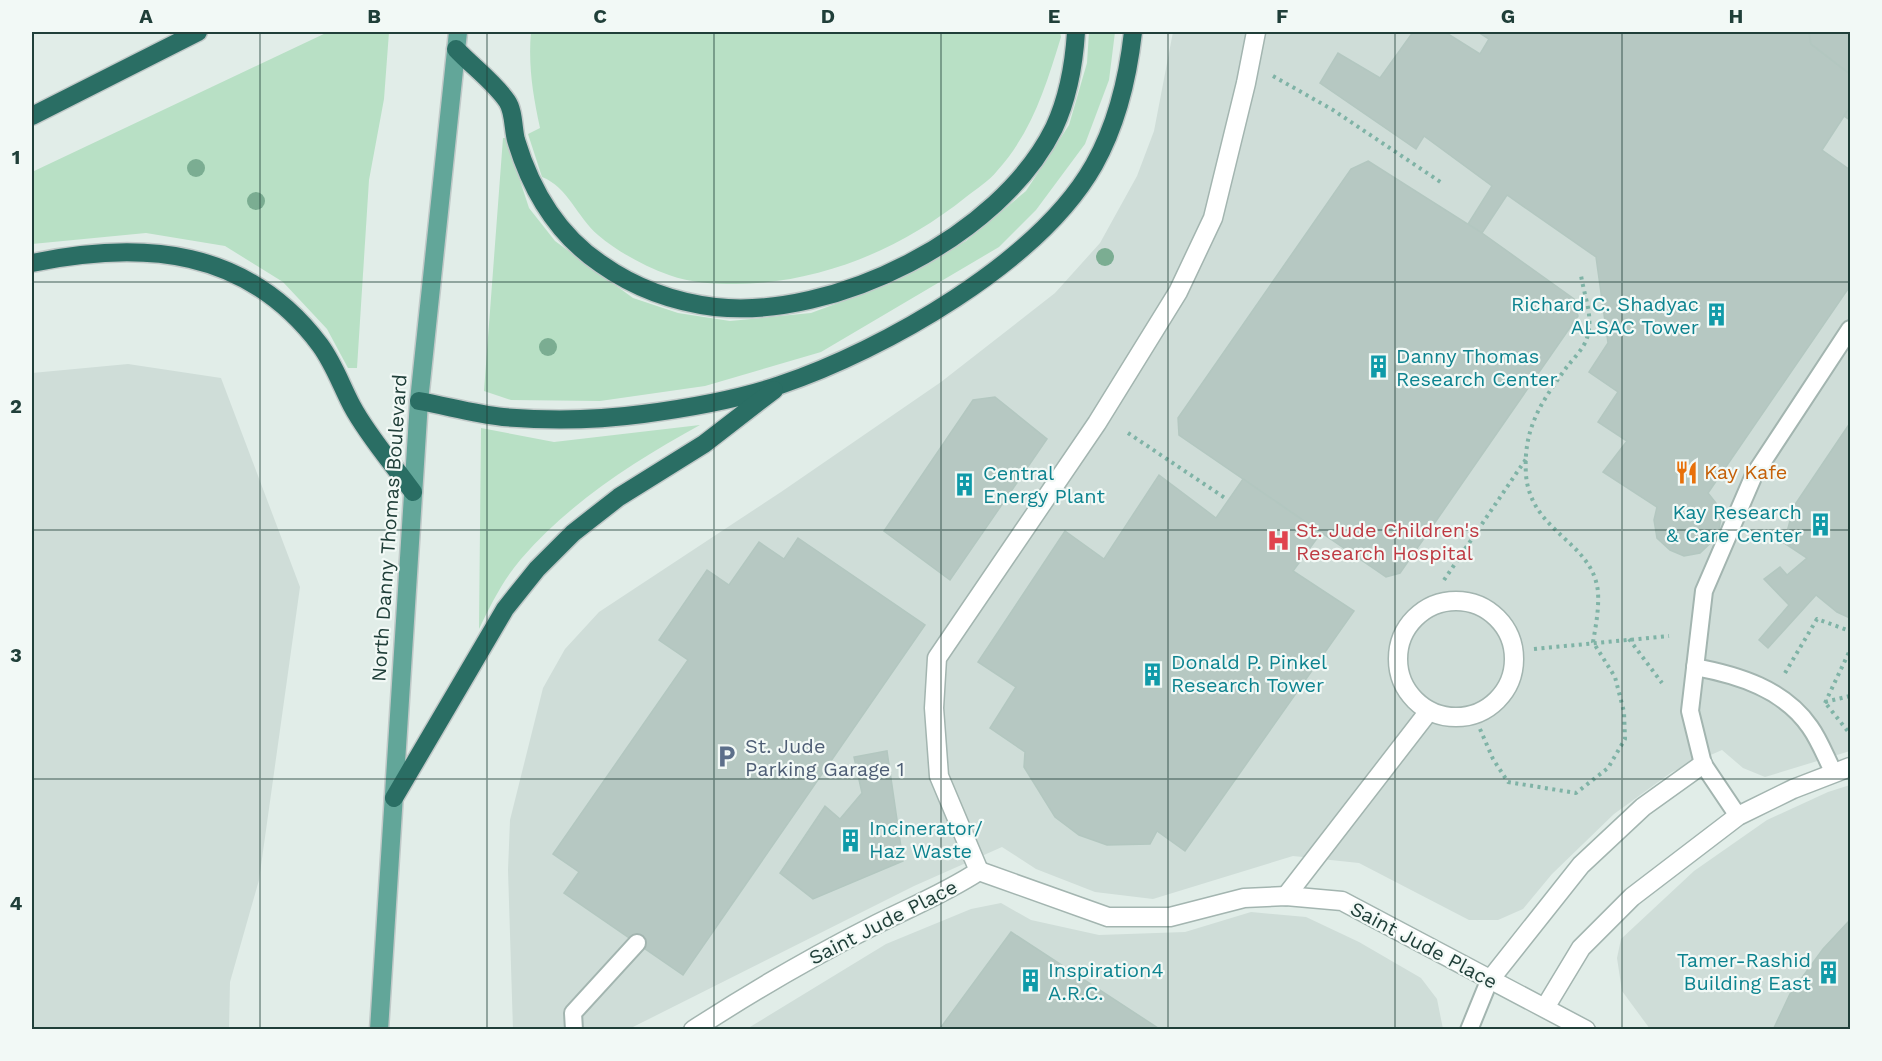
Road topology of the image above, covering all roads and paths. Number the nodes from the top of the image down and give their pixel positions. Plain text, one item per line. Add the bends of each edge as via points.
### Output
1 (198, 32) edge
2 (1076, 32) edge
3 (1133, 32) edge
4 (1256, 32) edge
5 (457, 40) edge
6 (1250, 65) junction
7 (32, 116) edge
8 (1442, 183) dead end
9 (32, 262) edge
10 (1581, 275) dead end
11 (1851, 329) edge
12 (780, 385) junction
13 (419, 401) junction
14 (1128, 433) dead end
15 (1526, 459) junction
16 (412, 492) junction
17 (1225, 498) dead end
18 (1444, 580) dead end
19 (1851, 631) edge
20 (1669, 636) dead end
21 (1629, 639) junction
22 (1593, 642) junction
23 (1533, 649) dead end
24 (1851, 650) edge
25 (1791, 665) dead end
26 (1695, 667) junction
27 (1662, 683) dead end
28 (1851, 696) edge
29 (1824, 703) junction
30 (1429, 711) junction
31 (1480, 729) dead end
32 (1851, 734) edge
33 (1703, 764) junction
34 (1842, 770) edge
35 (394, 798) junction
36 (1738, 816) junction
37 (979, 871) junction
38 (1286, 896) junction
39 (637, 943) dead end
40 (1490, 981) junction
41 (1546, 1006) junction
42 (379, 1029) edge
43 (574, 1029) edge
44 (693, 1029) edge
45 (1469, 1029) edge
46 (1586, 1029) edge

1 - 7 highway
2 - 5 highway via 1067,92 1054,128 1008,193 976,220 904,265 866,281 824,295 750,307 683,302 652,292 599,263 574,241 550,214 529,177 508,102
3 - 12 highway via 1129,70 1094,165 1033,239 927,315
4 - 6 street
5 - 13 main road, North Danny Thomas Boulevard
6 - 8 path via 1334,110
6 - 37 street via 1213,218 1178,292 1098,423 937,658 934,708 939,777
9 - 16 highway via 104,252 166,253 226,269 254,284 295,316 321,347 352,407
10 - 15 path via 1590,318 1587,339 1531,422
11 - 26 lane via 1754,475 1704,591
12 - 13 highway via 688,407 596,418 503,417
12 - 35 highway via 704,444 619,497 573,533 537,569 505,609
13 - 16 main road, North Danny Thomas Boulevard
14 - 17 path
15 - 18 path
15 - 22 path via 1526,478 1536,512 1575,546 1598,590
16 - 35 main road, North Danny Thomas Boulevard
19 - 25 path via 1817,619
20 - 21 path
21 - 22 path
21 - 27 path
22 - 23 path
22 - 31 path via 1615,677 1624,712 1625,740 1608,768 1592,781 1576,793 1508,782 1492,759
24 - 29 path
26 - 33 lane via 1690,711
26 - 34 lane via 1737,675 1778,695 1810,726
28 - 29 path
29 - 32 path
30 - 30 street via 1462,717 1482,711 1506,690 1515,662 1512,641 1503,624 1487,610 1471,603 1440,603 1408,627 1398,652 1399,672 1413,698
30 - 38 street
33 - 36 lane
33 - 40 street via 1643,807 1581,865
34 - 36 street
35 - 42 main road, North Danny Thomas Boulevard
36 - 41 street via 1632,897 1581,948
37 - 38 street, Saint Jude Place via 1108,917 1170,917 1234,899
37 - 44 street, Saint Jude Place via 945,893 778,976
38 - 40 street, Saint Jude Place via 1342,901
39 - 43 lane via 573,1013
40 - 41 street, Saint Jude Place
40 - 45 lane
41 - 46 street, Saint Jude Place

